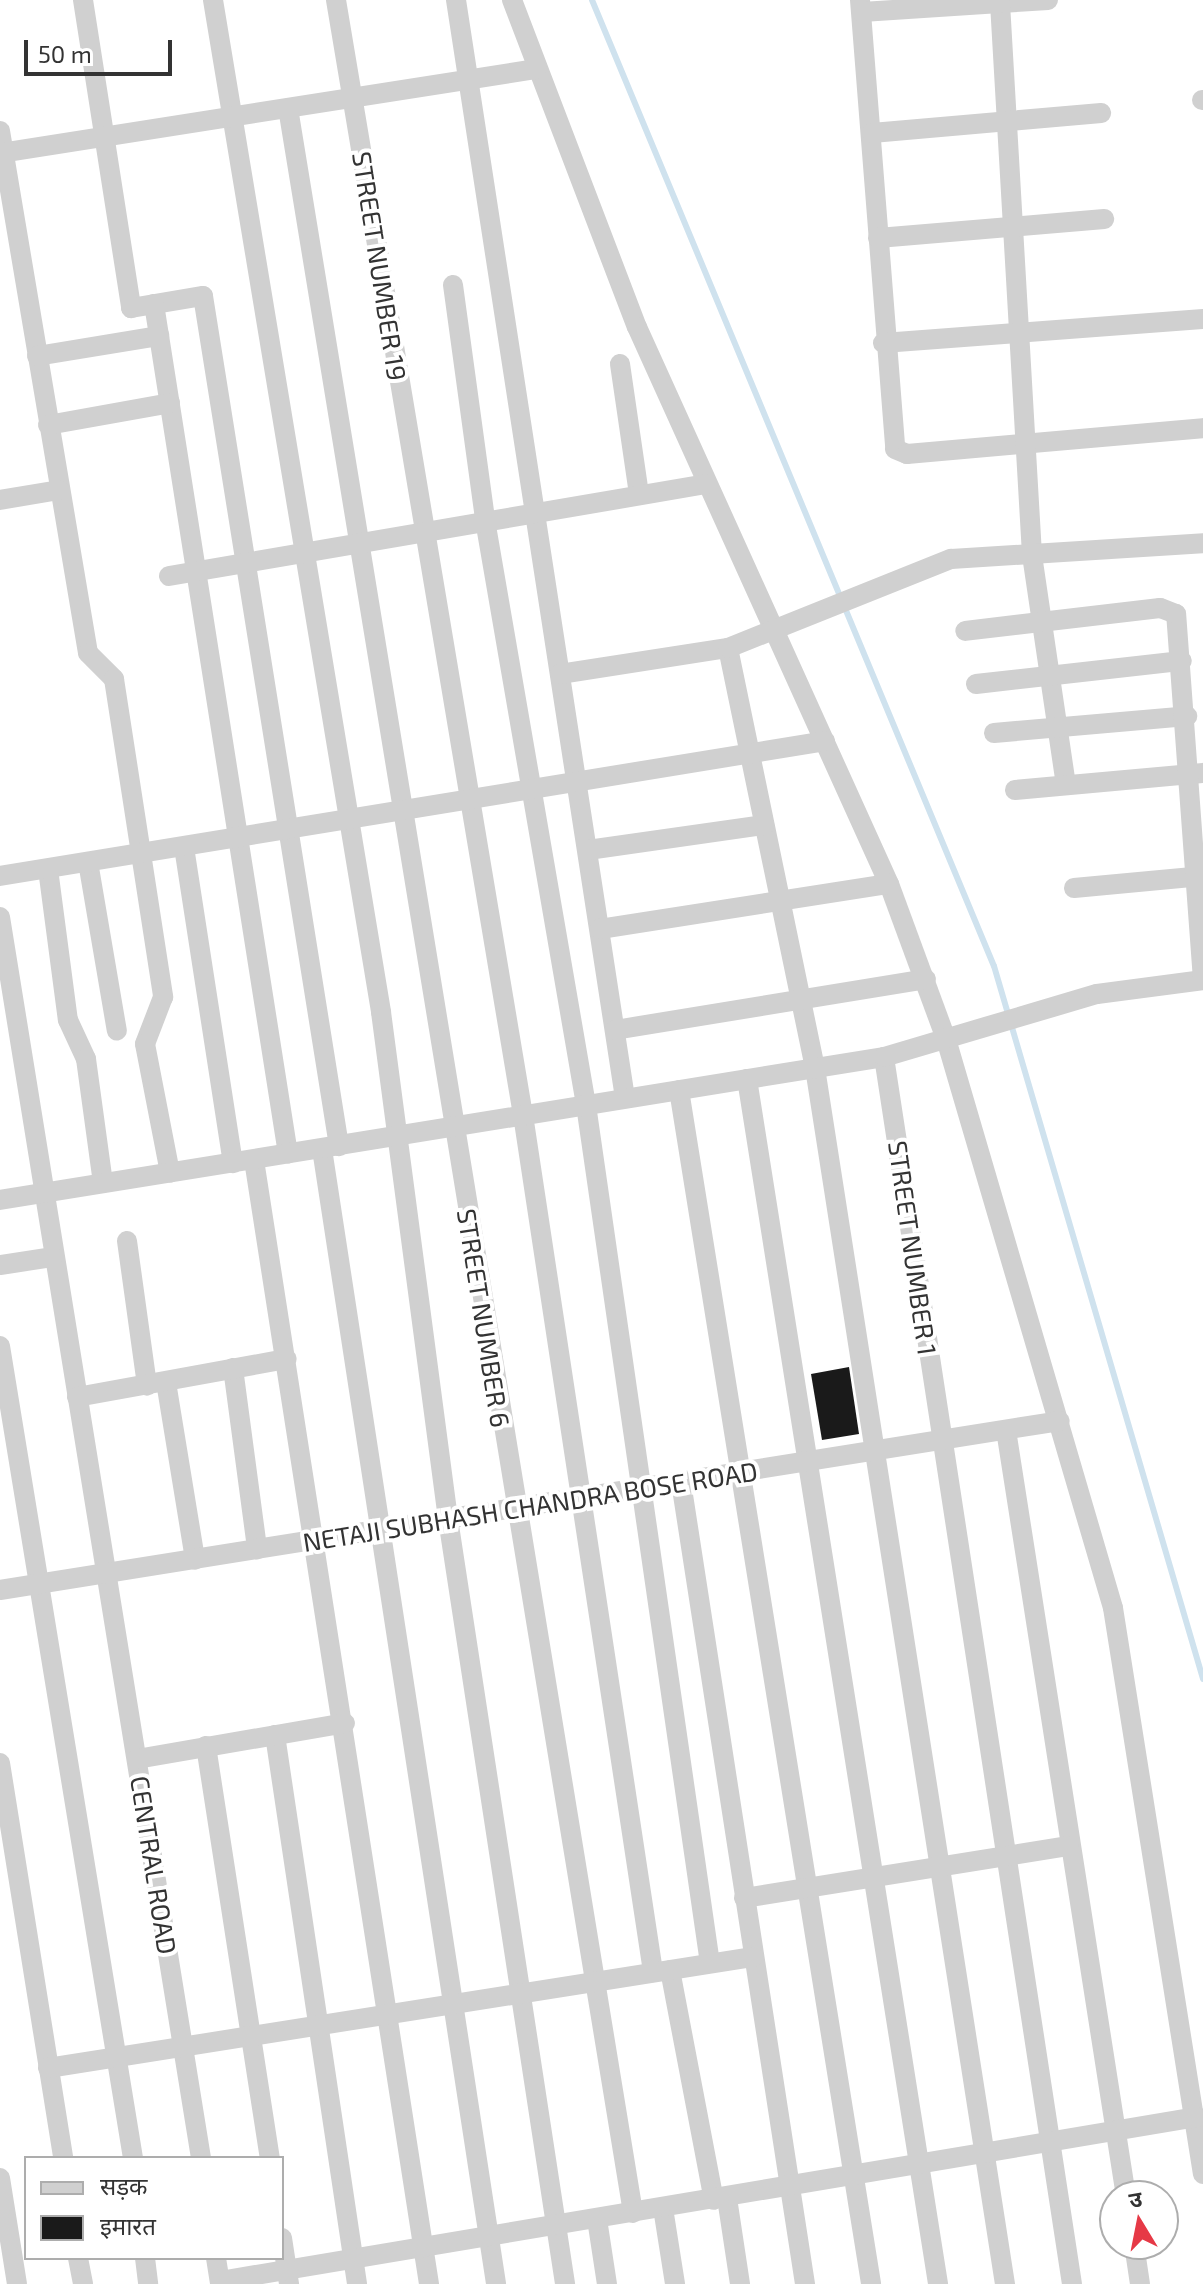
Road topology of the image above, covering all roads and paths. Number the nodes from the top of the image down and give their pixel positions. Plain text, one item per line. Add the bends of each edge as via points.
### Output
1 (83, 0) edge
2 (213, 0) edge
3 (336, 0) edge
4 (456, 0) edge
5 (512, 0) edge
6 (1048, 0) edge
7 (1000, 3) junction
8 (861, 6) edge
9 (536, 69) junction
10 (467, 80) junction
11 (355, 98) junction
12 (288, 108) junction
13 (1101, 113) dead end
14 (232, 117) junction
15 (1008, 121) junction
16 (0, 131) edge
17 (872, 133) junction
18 (104, 137) junction
19 (2, 153) edge
20 (1104, 219) dead end
21 (1012, 225) junction
22 (878, 238) junction
23 (453, 285) dead end
24 (154, 304) junction
25 (1203, 319) edge
26 (1017, 333) junction
27 (159, 336) junction
28 (883, 343) junction
29 (37, 356) junction
30 (620, 364) dead end
31 (170, 403) junction
32 (48, 425) junction
33 (1203, 428) edge
34 (1023, 444) junction
35 (706, 484) junction
36 (59, 490) junction
37 (639, 495) junction
38 (0, 500) edge
39 (534, 512) junction
40 (485, 520) junction
41 (421, 532) junction
42 (358, 543) junction
43 (1203, 543) edge
44 (307, 552) junction
45 (1032, 555) junction
46 (251, 562) junction
47 (199, 571) junction
48 (169, 576) dead end
49 (1043, 622) junction
50 (783, 631) junction
51 (965, 631) dead end
52 (728, 648) junction
53 (1182, 661) junction
54 (560, 674) junction
55 (1053, 675) junction
56 (976, 684) dead end
57 (1187, 716) junction
58 (1060, 729) junction
59 (994, 733) dead end
60 (825, 741) junction
61 (750, 755) junction
62 (1197, 773) edge
63 (578, 784) junction
64 (1066, 785) junction
65 (529, 789) junction
66 (1015, 790) dead end
67 (469, 800) junction
68 (402, 811) junction
69 (348, 819) junction
70 (764, 825) junction
71 (289, 830) junction
72 (241, 838) junction
73 (184, 847) junction
74 (588, 850) junction
75 (142, 854) junction
76 (88, 862) junction
77 (48, 869) junction
78 (0, 876) edge
79 (1198, 876) edge
80 (889, 884) junction
81 (1074, 888) dead end
82 (779, 902) junction
83 (0, 917) edge
84 (600, 929) junction
85 (926, 979) junction
86 (800, 1000) junction
87 (615, 1030) junction
88 (117, 1031) dead end
89 (946, 1039) junction
90 (884, 1057) junction
91 (815, 1068) junction
92 (747, 1079) junction
93 (679, 1090) junction
94 (625, 1098) junction
95 (586, 1105) junction
96 (523, 1115) junction
97 (455, 1128) junction
98 (394, 1138) junction
99 (330, 1147) junction
100 (288, 1154) junction
101 (254, 1160) junction
102 (233, 1163) junction
103 (170, 1173) junction
104 (103, 1183) junction
105 (42, 1193) junction
106 (0, 1200) edge
107 (127, 1241) dead end
108 (53, 1257) junction
109 (0, 1265) edge
110 (0, 1346) edge
111 (287, 1359) junction
112 (233, 1368) junction
113 (156, 1384) junction
114 (77, 1397) junction
115 (1060, 1421) junction
116 (1006, 1430) junction
117 (941, 1439) junction
118 (876, 1451) junction
119 (808, 1462) junction
120 (745, 1471) junction
121 (681, 1482) junction
122 (639, 1488) junction
123 (577, 1498) junction
124 (514, 1508) junction
125 (448, 1519) junction
126 (381, 1529) junction
127 (318, 1539) junction
128 (257, 1549) junction
129 (195, 1560) junction
130 (107, 1573) junction
131 (40, 1584) junction
132 (0, 1590) edge
133 (345, 1723) junction
134 (275, 1735) junction
135 (206, 1746) junction
136 (137, 1759) junction
137 (0, 1763) edge
138 (1069, 1846) junction
139 (1003, 1857) junction
140 (942, 1867) junction
141 (874, 1878) junction
142 (809, 1887) junction
143 (744, 1898) junction
144 (753, 1957) junction
145 (710, 1963) junction
146 (662, 1971) junction
147 (593, 1981) junction
148 (518, 1993) junction
149 (455, 2003) junction
150 (385, 2013) junction
151 (320, 2023) junction
152 (251, 2034) junction
153 (183, 2044) junction
154 (118, 2056) junction
155 (48, 2068) junction
156 (1197, 2117) junction
157 (1116, 2132) junction
158 (1048, 2143) junction
159 (984, 2154) junction
160 (63, 2156) edge
161 (133, 2156) edge
162 (201, 2156) edge
163 (270, 2156) edge
164 (918, 2166) junction
165 (1203, 2174) edge
166 (0, 2178) edge
167 (854, 2178) junction
168 (1124, 2180) edge
169 (790, 2188) junction
170 (720, 2199) junction
171 (663, 2208) junction
172 (633, 2213) junction
173 (597, 2219) junction
174 (555, 2226) junction
175 (488, 2237) junction
176 (424, 2248) junction
177 (284, 2251) edge
178 (353, 2259) junction
179 (78, 2260) edge
180 (145, 2260) edge
181 (216, 2260) edge
182 (1136, 2260) edge
183 (288, 2277) edge
184 (220, 2283) edge
185 (17, 2284) edge
186 (83, 2284) edge
187 (148, 2284) edge
188 (357, 2284) edge
189 (429, 2284) edge
190 (496, 2284) edge
191 (565, 2284) edge
192 (607, 2284) edge
193 (675, 2284) edge
194 (740, 2284) edge
195 (805, 2284) edge
196 (871, 2284) edge
197 (938, 2284) edge
198 (1005, 2284) edge
199 (1072, 2284) edge
200 (1140, 2284) edge

1 - 18 street
2 - 14 street
3 - 11 street, STREET NUMBER 19
4 - 10 street
5 - 9 street
6 - 7 street
7 - 8 street
7 - 15 street
8 - 17 street
9 - 10 street
9 - 35 street
10 - 11 street
10 - 39 street
11 - 12 street
11 - 41 street, STREET NUMBER 19
12 - 14 street
12 - 42 street, STREET NUMBER 6
13 - 15 street
14 - 18 street
14 - 44 street
15 - 17 street
15 - 21 street
16 - 19 street
17 - 22 street
18 - 19 street
18 - 24 street via 131,308
19 - 29 street
20 - 21 street
21 - 22 street
21 - 26 street
22 - 28 street
23 - 40 street
24 - 27 street
24 - 46 street via 203,296
25 - 26 street
26 - 28 street
26 - 34 street
27 - 29 street
27 - 31 street
28 - 34 street via 895,449
29 - 32 street
30 - 37 street
31 - 32 street
31 - 47 street
32 - 36 street
33 - 34 street
34 - 45 street
35 - 37 street
35 - 50 street
36 - 38 street
36 - 75 street via 88,653 114,679
37 - 39 street
39 - 40 street
39 - 54 street
40 - 41 street
40 - 65 street
41 - 42 street
41 - 67 street, STREET NUMBER 19
42 - 44 street
42 - 68 street, STREET NUMBER 6
43 - 45 street
44 - 46 street
44 - 69 street
45 - 49 street
45 - 50 street via 951,559 900,576
46 - 47 street
46 - 71 street
47 - 48 street
47 - 72 street
49 - 51 street
49 - 53 street via 1170,609 1179,621
49 - 55 street
50 - 52 street
50 - 60 street
52 - 54 street
52 - 61 street
53 - 55 street
53 - 57 street
54 - 63 street
55 - 56 street
55 - 58 street
57 - 58 street
57 - 62 street
58 - 59 street
58 - 64 street
60 - 61 street
60 - 80 street
61 - 63 street
61 - 70 street
62 - 64 street
62 - 79 street
63 - 65 street
63 - 74 street
64 - 66 street
65 - 67 street
65 - 95 street
67 - 68 street
67 - 96 street, STREET NUMBER 19
68 - 69 street
68 - 97 street, STREET NUMBER 6
69 - 71 street
69 - 98 street
70 - 74 street
70 - 82 street
71 - 72 street
71 - 99 street
72 - 73 street
72 - 100 street
73 - 75 street
73 - 102 street
74 - 84 street
75 - 76 street
75 - 103 street via 163,997 145,1044
76 - 77 street
76 - 88 street
77 - 78 street
77 - 104 street via 68,1020 86,1059
79 - 81 street
79 - 89 street via 1203,980 1097,994
80 - 82 street
80 - 85 street
82 - 84 street
82 - 86 street
83 - 105 street, CENTRAL ROAD
84 - 87 street
85 - 86 street
85 - 89 street
86 - 87 street
86 - 91 street
87 - 94 street
89 - 90 street
89 - 115 street
90 - 91 street
90 - 117 street, STREET NUMBER 1
91 - 92 street
91 - 118 street
92 - 93 street
92 - 119 street
93 - 94 street
93 - 120 street
94 - 95 street
95 - 96 street
95 - 122 street
96 - 97 street
96 - 123 street, STREET NUMBER 19
97 - 98 street
97 - 124 street, STREET NUMBER 6
98 - 99 street
98 - 125 street
99 - 100 street
99 - 126 street
100 - 101 street
101 - 102 street
101 - 111 street
102 - 103 street
103 - 104 street
104 - 105 street
105 - 106 street
105 - 108 street, CENTRAL ROAD
107 - 113 street
108 - 109 street
108 - 114 street, CENTRAL ROAD
110 - 131 street
111 - 112 street
111 - 127 street
112 - 113 street
112 - 128 street
113 - 114 street
113 - 129 street
114 - 130 street, CENTRAL ROAD
115 - 116 street, NETAJI SUBHASH CHANDRA BOSE ROAD
115 - 156 street via 1134,1704
116 - 117 street, NETAJI SUBHASH CHANDRA BOSE ROAD
116 - 138 street
117 - 118 street, NETAJI SUBHASH CHANDRA BOSE ROAD
117 - 139 street, STREET NUMBER 1
118 - 119 street, NETAJI SUBHASH CHANDRA BOSE ROAD
118 - 140 street
119 - 120 street, NETAJI SUBHASH CHANDRA BOSE ROAD
119 - 141 street
120 - 121 street, NETAJI SUBHASH CHANDRA BOSE ROAD
120 - 142 street
121 - 122 street, NETAJI SUBHASH CHANDRA BOSE ROAD
121 - 143 street
122 - 123 street, NETAJI SUBHASH CHANDRA BOSE ROAD
122 - 145 street
123 - 124 street, NETAJI SUBHASH CHANDRA BOSE ROAD
123 - 146 street, STREET NUMBER 19
124 - 125 street, NETAJI SUBHASH CHANDRA BOSE ROAD
124 - 147 street, STREET NUMBER 6
125 - 126 street, NETAJI SUBHASH CHANDRA BOSE ROAD
125 - 148 street
126 - 127 street, NETAJI SUBHASH CHANDRA BOSE ROAD
126 - 149 street
127 - 128 street, NETAJI SUBHASH CHANDRA BOSE ROAD
127 - 133 street
128 - 129 street, NETAJI SUBHASH CHANDRA BOSE ROAD
129 - 130 street, NETAJI SUBHASH CHANDRA BOSE ROAD
130 - 131 street, NETAJI SUBHASH CHANDRA BOSE ROAD
130 - 136 street, CENTRAL ROAD
131 - 132 street, NETAJI SUBHASH CHANDRA BOSE ROAD
131 - 154 street
133 - 134 street
133 - 150 street
134 - 135 street
134 - 151 street
135 - 136 street
135 - 152 street
136 - 153 street, CENTRAL ROAD
137 - 155 street
138 - 139 street
138 - 157 street
139 - 140 street
139 - 158 street, STREET NUMBER 1
140 - 141 street
140 - 159 street
141 - 142 street
141 - 164 street
142 - 143 street
142 - 167 street
143 - 144 street
144 - 145 street
144 - 169 street
145 - 146 street
146 - 147 street
146 - 170 street, STREET NUMBER 19
147 - 148 street
147 - 172 street, STREET NUMBER 6
148 - 149 street
148 - 174 street
149 - 150 street
149 - 175 street
150 - 151 street
150 - 176 street
151 - 152 street
151 - 178 street
152 - 153 street
152 - 163 street
153 - 154 street
153 - 162 street, CENTRAL ROAD
154 - 155 street
154 - 161 street
155 - 160 street
156 - 157 street
156 - 165 street
157 - 158 street
157 - 168 street
158 - 159 street
158 - 199 street, STREET NUMBER 1
159 - 164 street
159 - 198 street
164 - 167 street
164 - 197 street
166 - 185 street
167 - 169 street
167 - 196 street
169 - 170 street
169 - 195 street
170 - 171 street
170 - 194 street, STREET NUMBER 19
171 - 172 street
171 - 193 street
172 - 173 street
173 - 174 street
173 - 192 street
174 - 175 street
174 - 191 street
175 - 176 street
175 - 190 street
176 - 178 street
176 - 189 street
177 - 183 street
178 - 183 street
178 - 188 street
179 - 186 street
180 - 187 street
181 - 184 street
182 - 200 street
183 - 184 street

